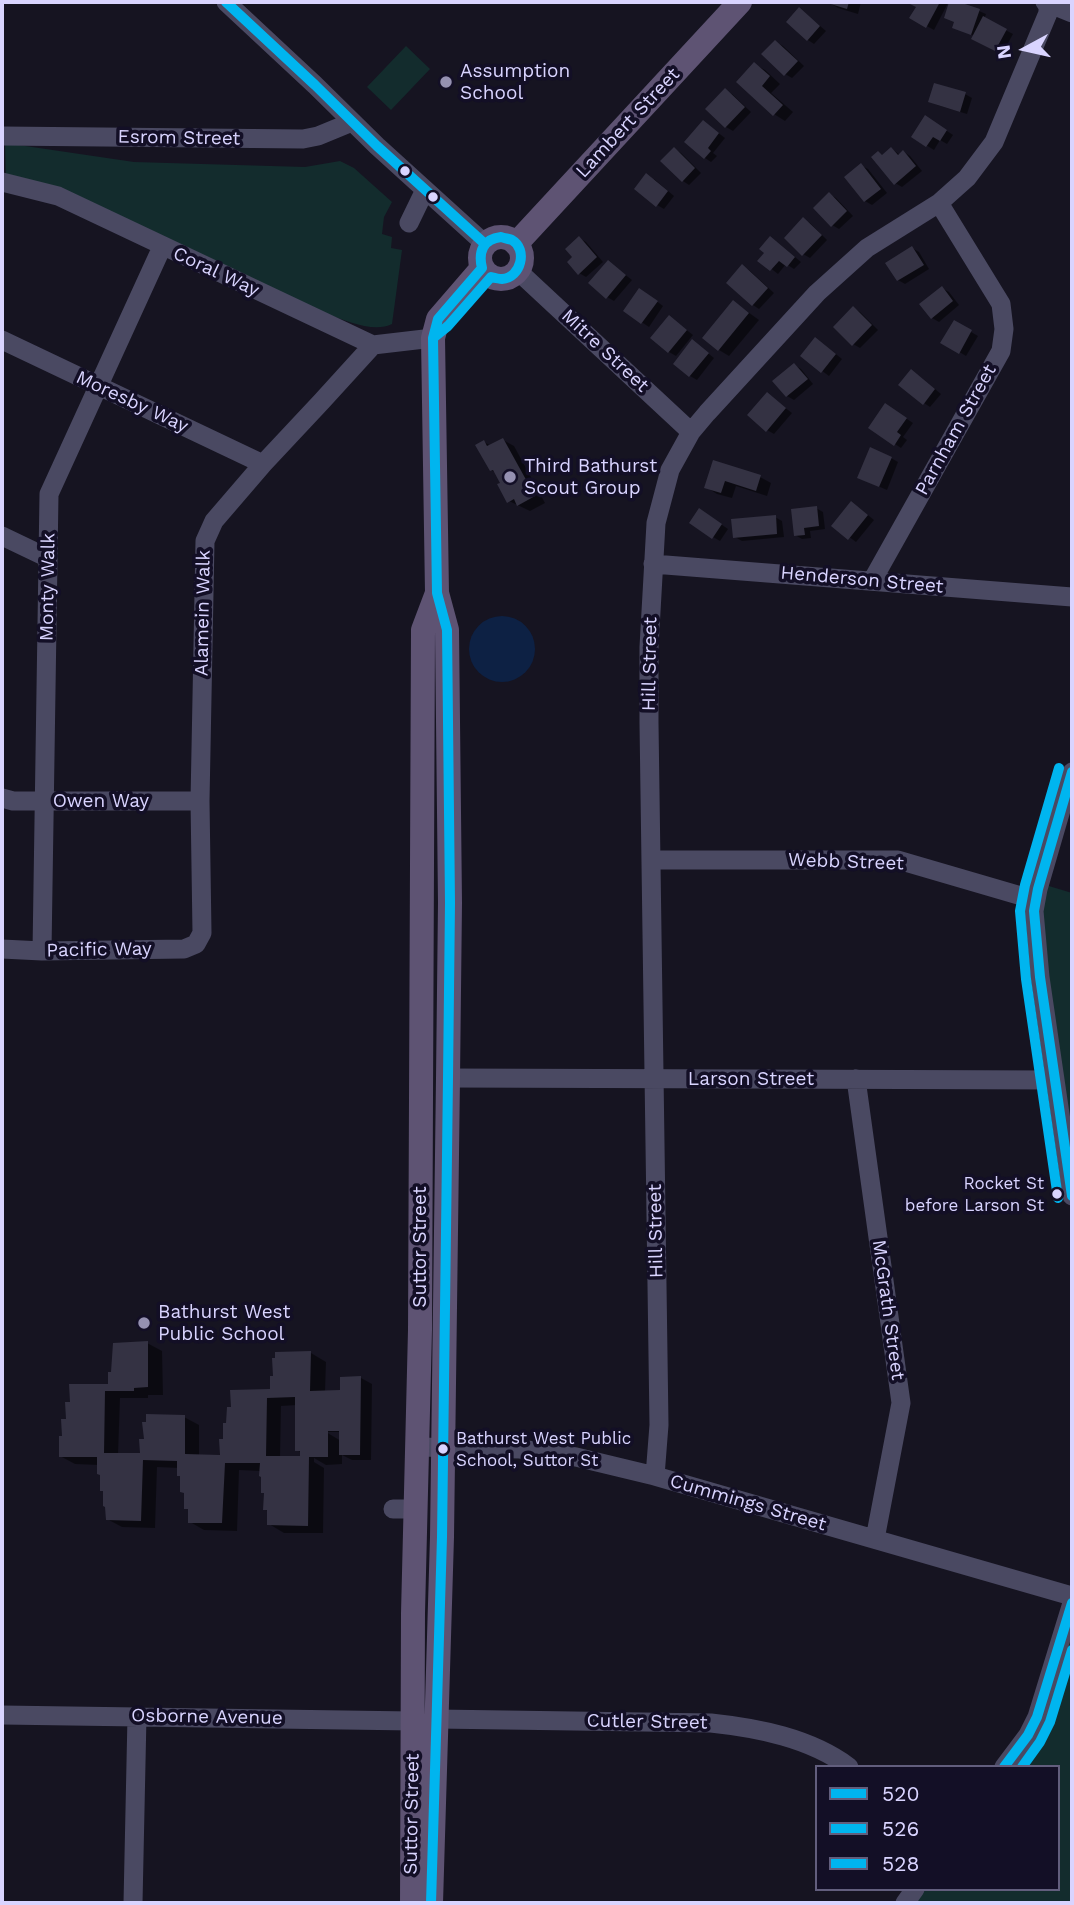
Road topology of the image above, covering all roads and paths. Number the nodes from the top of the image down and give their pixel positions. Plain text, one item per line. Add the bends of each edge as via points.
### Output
1 (226, 2) edge
2 (740, 2) edge
3 (1047, 2) edge
4 (1072, 13) edge
5 (352, 122) junction
6 (2, 136) edge
7 (2, 182) edge
8 (425, 190) junction
9 (939, 202) junction
10 (409, 223) dead end
11 (516, 244) junction
12 (162, 247) junction
13 (486, 263) junction
14 (518, 271) junction
15 (433, 338) junction
16 (2, 340) edge
17 (373, 345) junction
18 (98, 387) junction
19 (691, 432) junction
20 (263, 464) junction
21 (2, 536) edge
22 (48, 558) junction
23 (653, 564) junction
24 (872, 581) junction
25 (437, 593) junction
26 (1072, 597) edge
27 (1072, 772) edge
28 (2, 798) edge
29 (200, 800) junction
30 (45, 801) junction
31 (652, 860) junction
32 (1035, 900) junction
33 (196, 944) joint
34 (2, 949) edge
35 (42, 951) junction
36 (448, 1078) junction
37 (653, 1079) junction
38 (856, 1079) junction
39 (1055, 1080) junction
40 (1072, 1196) edge
41 (417, 1447) junction
42 (442, 1448) junction
43 (655, 1476) junction
44 (875, 1539) junction
45 (1072, 1596) edge
46 (1072, 1603) edge
47 (2, 1715) edge
48 (137, 1716) junction
49 (425, 1720) junction
50 (846, 1765) edge
51 (1006, 1765) edge
52 (133, 1903) edge
53 (412, 1903) edge
54 (431, 1903) edge

1 - 5 street
2 - 11 main road, Lambert Street
3 - 4 street
3 - 9 street, Hill Street via 1048,13 994,142 967,178
5 - 6 street, Esrom Street via 303,139
5 - 8 street
7 - 12 street, Coral Way via 58,196
8 - 10 street
8 - 13 street
9 - 19 street, Hill Street via 867,248 817,293
9 - 24 street, Parnham Street via 1001,304 1001,351
11 - 13 main road via 504,237 490,239
11 - 14 main road via 522,257
12 - 17 street, Coral Way
12 - 18 street, Monty Walk
13 - 14 main road via 503,279
13 - 15 main road, Suttor Street via 438,319
14 - 19 street, Mitre Street
15 - 17 street
15 - 25 main road, Suttor Street
16 - 18 street, Moresby Way
17 - 20 street, Alamein Walk
18 - 20 street, Moresby Way
18 - 22 street, Monty Walk via 49,494
19 - 23 street, Hill Street via 670,470 656,523
20 - 29 street, Alamein Walk via 214,521 205,541
21 - 22 street
22 - 30 street, Monty Walk
23 - 24 street, Henderson Street
23 - 31 street, Hill Street via 649,659
24 - 26 street, Henderson Street
25 - 36 main road, Suttor Street via 447,630
25 - 41 main road, Suttor Street via 423,630
27 - 32 street
28 - 30 street, Owen Way
29 - 30 street, Owen Way
29 - 33 street, Alamein Walk via 202,933
30 - 35 street, Monty Walk
31 - 32 street, Webb Street via 898,860
31 - 37 street, Hill Street
32 - 39 street via 1037,950
33 - 35 street, Pacific Way via 184,949
34 - 35 street, Pacific Way
36 - 37 street, Larson Street
36 - 42 main road, Suttor Street
37 - 38 street, Larson Street
37 - 43 street, Hill Street via 659,1425
38 - 39 street, Larson Street
38 - 44 street, McGrath Street via 901,1403
39 - 40 street
41 - 42 street, Cummings Street
41 - 49 main road, Suttor Street via 404,1509
42 - 43 street, Cummings Street via 534,1451
42 - 49 main road, Suttor Street
43 - 44 street, Cummings Street
44 - 45 street, Cummings Street
46 - 51 street via 1037,1717
47 - 48 street, Osborne Avenue
48 - 49 street, Osborne Avenue
48 - 52 street
49 - 50 street, Cutler Street via 737,1725 800,1742
49 - 53 main road, Suttor Street
49 - 54 main road, Suttor Street

